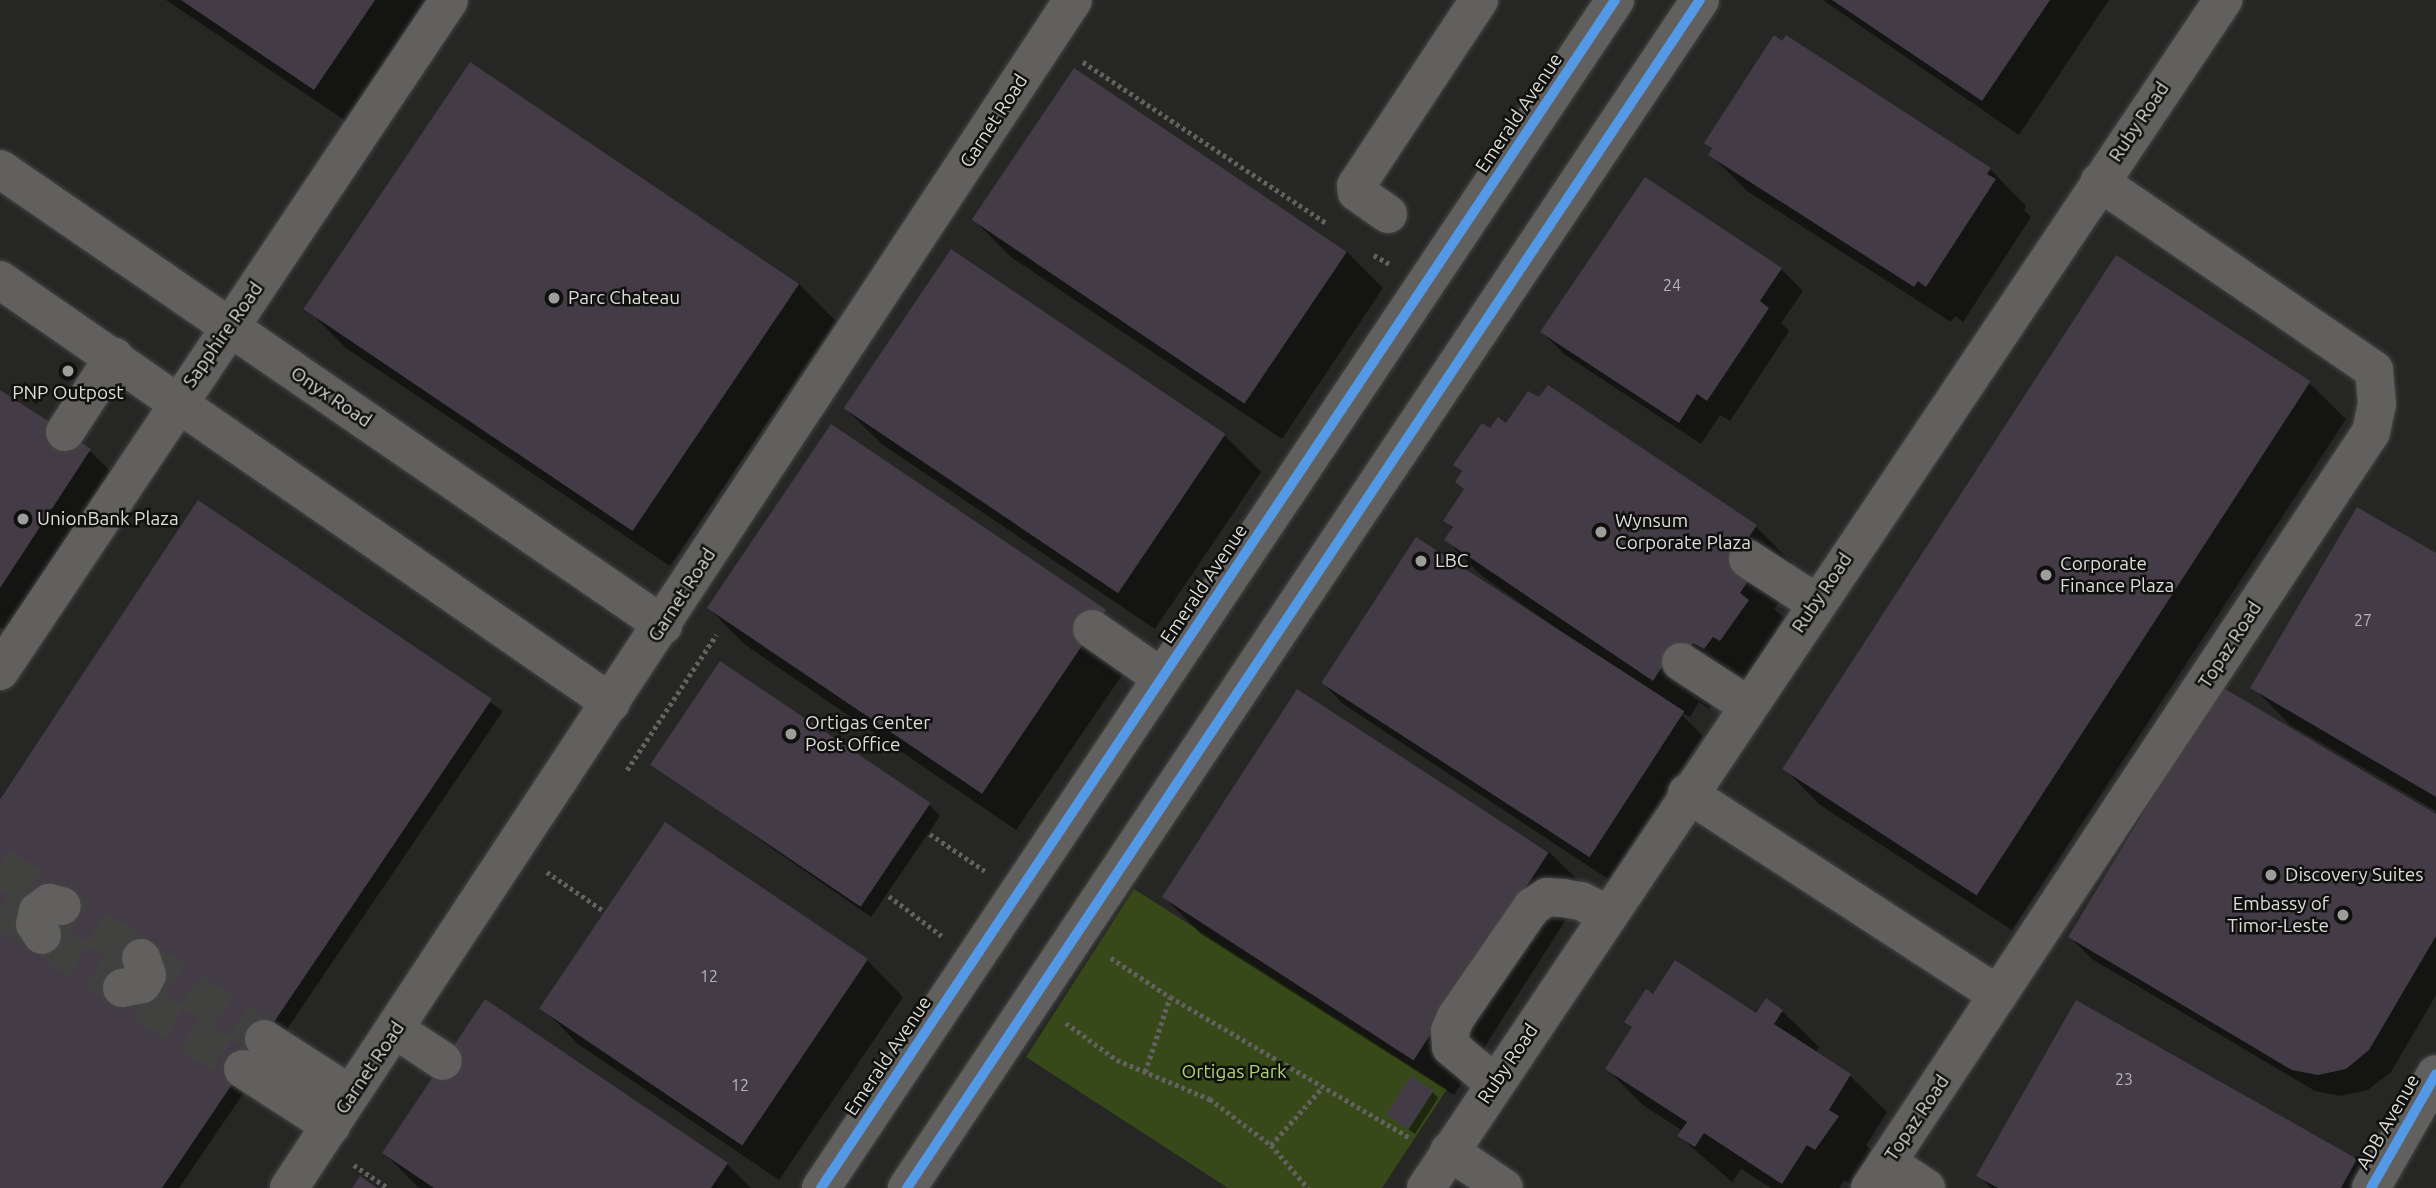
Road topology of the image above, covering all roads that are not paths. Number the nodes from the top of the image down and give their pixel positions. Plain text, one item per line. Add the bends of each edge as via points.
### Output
1 (449, 0) edge
2 (1073, 0) edge
3 (1479, 0) edge
4 (1615, 0) edge
5 (1700, 0) edge
6 (2223, 0) edge
7 (0, 169) edge
8 (2099, 182) junction
9 (1388, 214) dead end
10 (0, 280) edge
11 (229, 327) junction
12 (114, 357) junction
13 (177, 400) junction
14 (65, 432) dead end
15 (1748, 559) dead end
16 (1815, 603) junction
17 (663, 625) junction
18 (1092, 629) dead end
19 (1681, 662) dead end
20 (0, 671) edge
21 (1162, 678) junction
22 (611, 703) junction
23 (1747, 705) junction
24 (1687, 793) junction
25 (1607, 914) junction
26 (1998, 995) junction
27 (396, 1030) junction
28 (254, 1054) tunnel mouth
29 (443, 1061) dead end
30 (2436, 1074) edge
31 (1495, 1084) junction
32 (341, 1111) junction
33 (1449, 1152) junction
34 (1878, 1175) edge
35 (298, 1185) edge
36 (821, 1188) edge
37 (907, 1188) edge
38 (1426, 1188) edge
39 (1504, 1188) edge
40 (1926, 1188) edge
41 (2371, 1188) edge

1 - 11 street, Sapphire Road
2 - 17 street, Garnet Road
3 - 9 street via 1356,186 1357,192
4 - 21 street, Emerald Avenue
5 - 37 street
6 - 8 street, Ruby Road
7 - 11 street, Onyx Road
8 - 16 street, Ruby Road
8 - 26 street, Topaz Road via 2374,370 2378,404 2371,432
10 - 12 street
11 - 13 street, Sapphire Road
11 - 17 street, Onyx Road
12 - 13 street
12 - 14 street
13 - 20 street, Sapphire Road
13 - 22 street
15 - 16 street
16 - 23 street, Ruby Road
17 - 22 street, Garnet Road
18 - 21 street
19 - 23 street
21 - 36 street, Emerald Avenue
22 - 27 street, Garnet Road
23 - 24 street, Ruby Road
24 - 25 street, Ruby Road
24 - 26 street
25 - 31 street, Ruby Road
25 - 31 street via 1581,901 1562,898 1547,897 1531,907 1456,1017 1450,1031 1451,1047
26 - 34 street, Topaz Road
27 - 29 street
27 - 32 street, Garnet Road
28 - 32 street
30 - 41 street, ADB Avenue
31 - 33 street, Ruby Road
32 - 35 street, Garnet Road
33 - 38 street, Ruby Road
33 - 39 street
34 - 40 street

